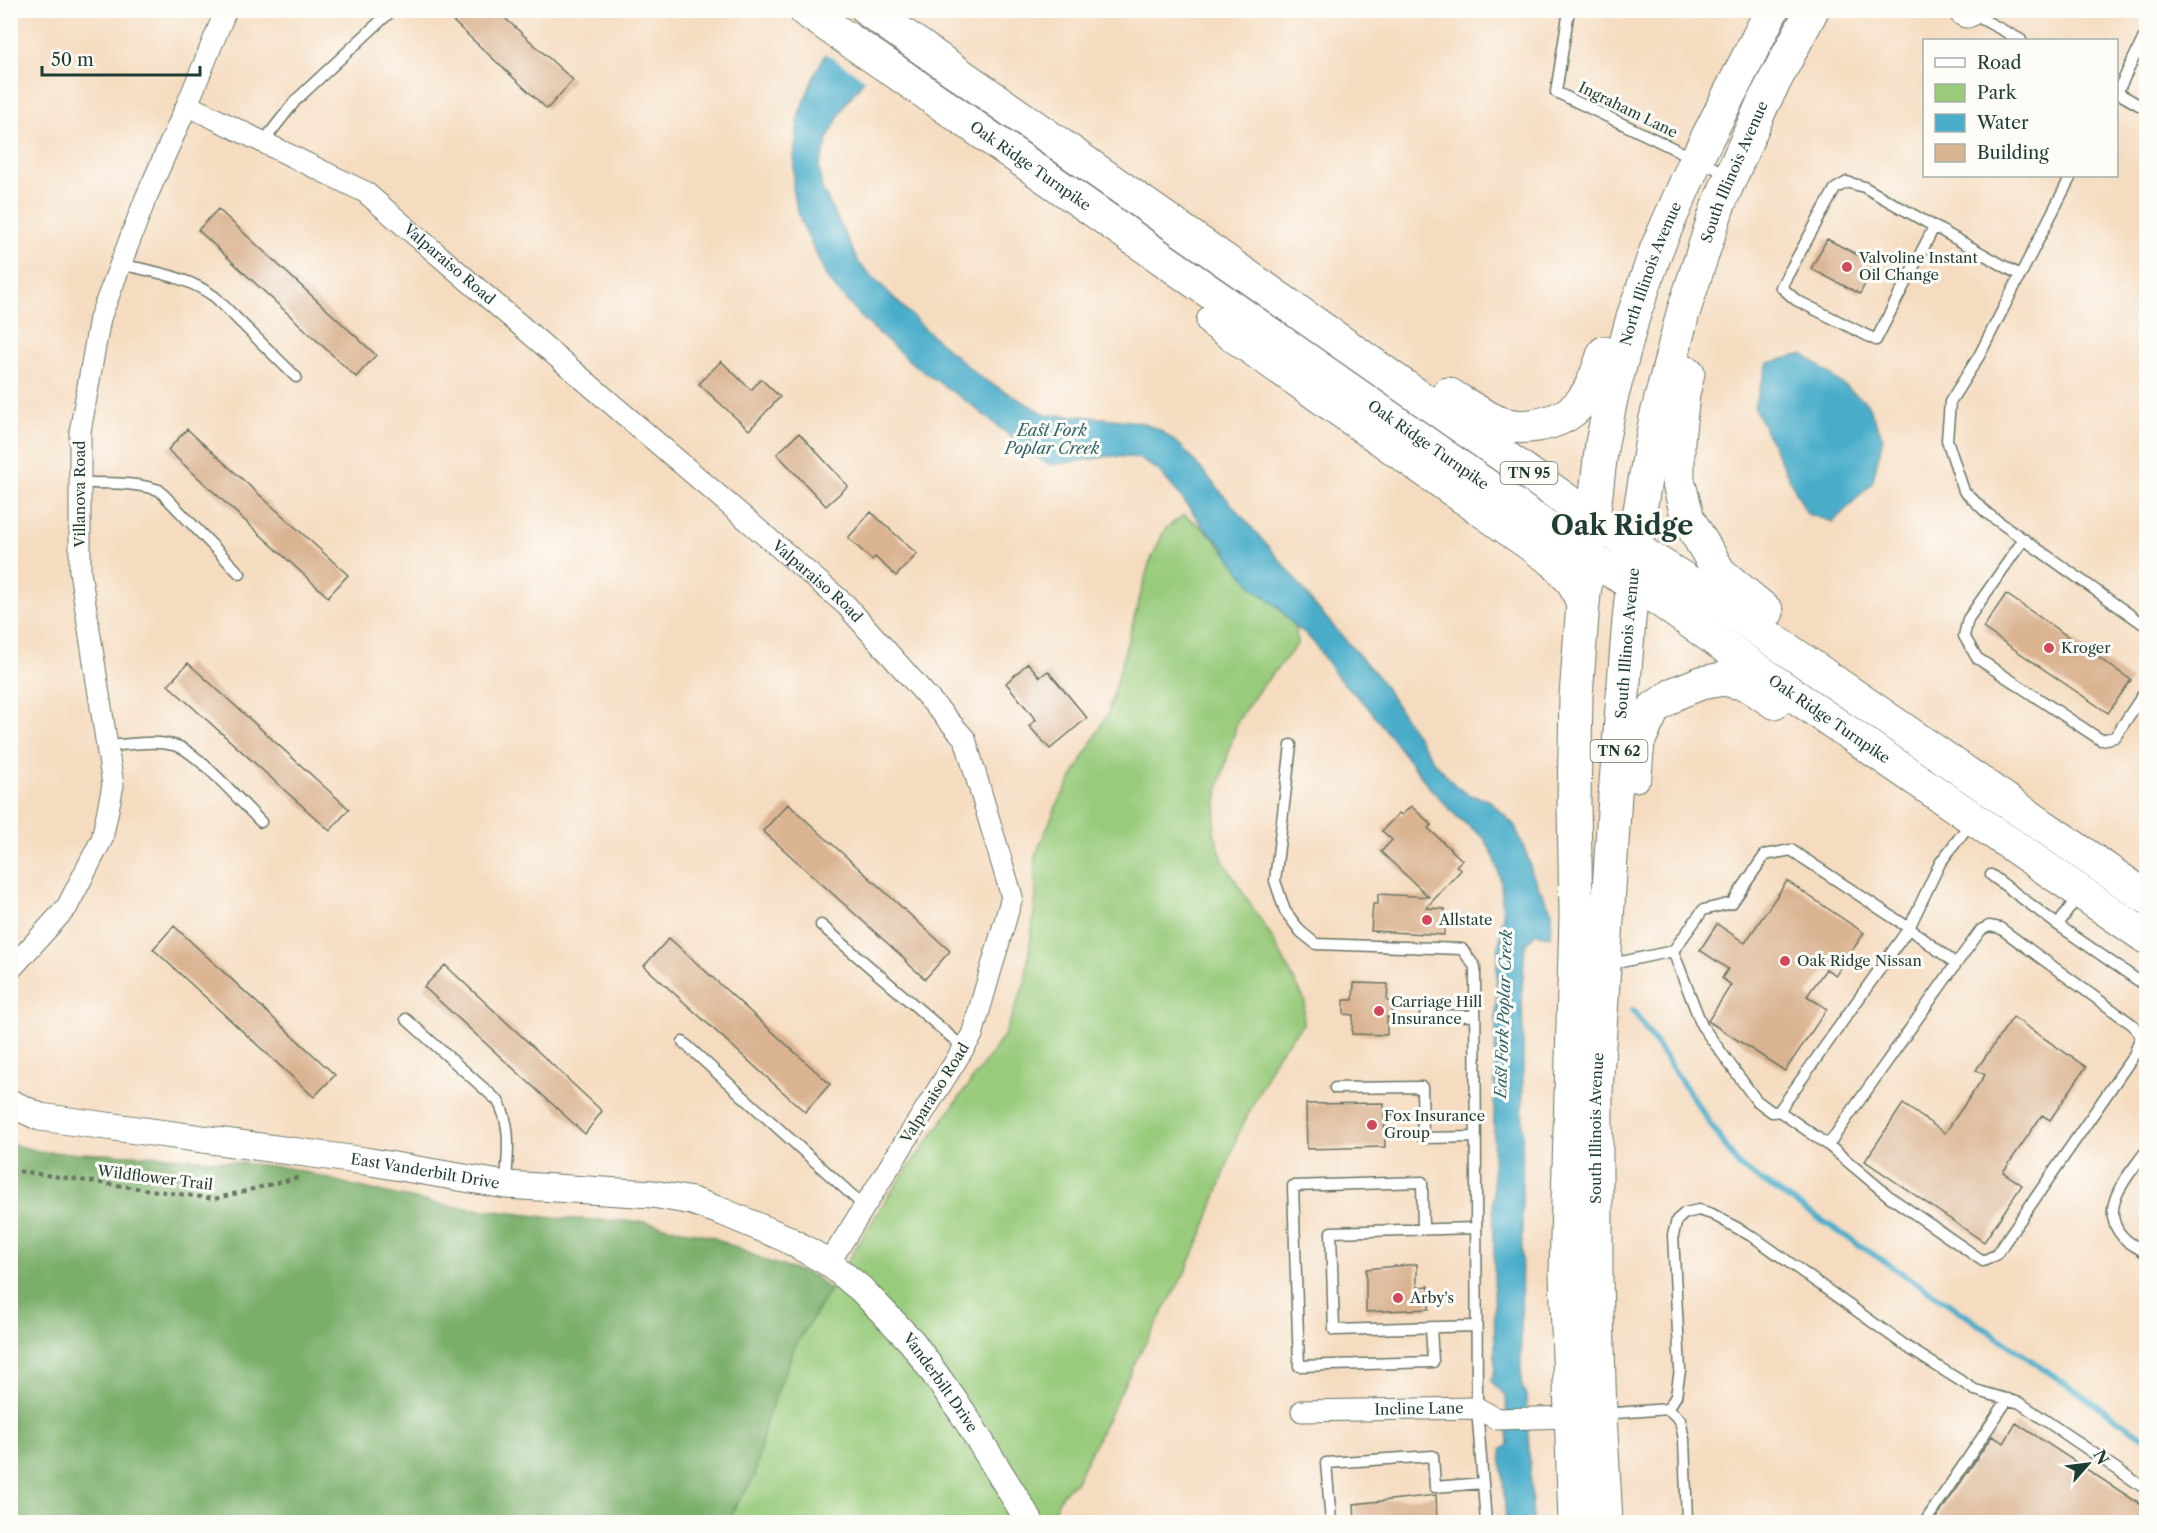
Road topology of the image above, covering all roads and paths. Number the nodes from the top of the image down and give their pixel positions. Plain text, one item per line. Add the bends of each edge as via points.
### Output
1 (226, 10) edge
2 (804, 10) edge
3 (868, 10) edge
4 (1569, 10) edge
5 (1772, 10) edge
6 (1812, 10) edge
7 (1830, 10) edge
8 (1966, 11) edge
9 (389, 14) dead end
10 (2146, 33) edge
11 (2019, 39) edge
12 (2118, 91) edge
13 (2118, 94) edge
14 (187, 105) junction
15 (2146, 108) edge
16 (263, 142) junction
17 (1696, 160) junction
18 (1730, 175) junction
19 (2070, 177) edge
20 (1053, 182) junction
21 (1934, 227) junction
22 (1657, 248) junction
23 (1703, 250) junction
24 (120, 264) junction
25 (2020, 275) junction
26 (1332, 337) junction
27 (296, 377) dead end
28 (80, 483) junction
29 (1593, 518) junction
30 (2024, 539) junction
31 (1636, 549) junction
32 (1588, 557) junction
33 (240, 574) dead end
34 (1632, 583) junction
35 (1583, 603) junction
36 (2146, 626) edge
37 (2146, 690) edge
38 (107, 746) junction
39 (1291, 746) dead end
40 (1950, 761) junction
41 (1902, 769) junction
42 (1974, 818) junction
43 (261, 822) dead end
44 (2146, 872) edge
45 (1991, 875) dead end
46 (2090, 878) junction
47 (2146, 897) edge
48 (1608, 901) junction
49 (821, 925) dead end
50 (2058, 925) junction
51 (1909, 928) junction
52 (2146, 937) edge
53 (1673, 951) junction
54 (1956, 964) junction
55 (1604, 965) junction
56 (10, 970) edge
57 (2146, 986) edge
58 (1425, 1015) dead end
59 (1475, 1016) junction
60 (406, 1019) dead end
61 (683, 1042) dead end
62 (964, 1048) junction
63 (1335, 1088) dead end
64 (10, 1103) edge
65 (1779, 1111) junction
66 (1476, 1137) junction
67 (1828, 1145) junction
68 (2146, 1151) edge
69 (10, 1170) edge
70 (311, 1174) dead end
71 (506, 1185) junction
72 (864, 1206) junction
73 (1476, 1227) junction
74 (1423, 1229) junction
75 (2146, 1252) edge
76 (829, 1263) junction
77 (1476, 1326) junction
78 (1431, 1327) junction
79 (2008, 1399) junction
80 (1477, 1408) junction
81 (1668, 1409) junction
82 (1302, 1411) dead end
83 (1577, 1416) junction
84 (1483, 1483) junction
85 (2146, 1489) edge
86 (1030, 1522) edge
87 (1331, 1522) edge
88 (1486, 1522) edge
89 (1575, 1522) edge
90 (1606, 1522) edge
91 (1687, 1522) edge
92 (1925, 1522) edge

1 - 14 street, Villanova Road
2 - 20 highway, Oak Ridge Turnpike / TN 95
3 - 26 highway, Oak Ridge Turnpike / TN 95
4 - 17 lane, Ingraham Lane via 1556,92
5 - 17 highway, North Illinois Avenue / TN 62
6 - 18 highway, South Illinois Avenue / TN 62
7 - 18 highway via 1786,95
8 - 11 lane
9 - 16 lane via 296,100
10 - 12 lane
13 - 15 lane
14 - 16 street, Valparaiso Road
14 - 24 street, Villanova Road
16 - 62 street, Valparaiso Road via 365,192 846,605 965,739 1011,897 972,1035
17 - 18 lane, Ingraham Lane
17 - 22 highway, North Illinois Avenue / TN 62
18 - 23 highway, South Illinois Avenue / TN 62
19 - 25 lane
20 - 32 highway, Oak Ridge Turnpike / TN 95
20 - 35 highway via 1206,316 1554,561 1573,582
21 - 21 lane via 1864,187 1847,183 1834,189 1781,287 1796,300 1876,340
21 - 25 lane
22 - 26 highway via 1615,320 1589,394 1577,408 1552,423 1528,427 1502,424 1399,365
22 - 29 highway, North Illinois Avenue / TN 62 via 1611,399
23 - 31 highway, South Illinois Avenue / TN 62 via 1656,422
23 - 40 highway via 1704,307 1683,394 1678,440 1678,480 1688,519 1720,573 1862,685
24 - 27 lane via 200,286
24 - 28 street, Villanova Road via 100,318 80,432
25 - 30 lane via 1950,402 1947,440 1964,490 1988,514
26 - 29 highway, Oak Ridge Turnpike / TN 95
28 - 33 lane via 121,483 159,490
28 - 38 street, Villanova Road via 80,570
29 - 31 highway, Oak Ridge Turnpike / TN 95
29 - 32 highway, North Illinois Avenue / TN 62
30 - 36 lane
30 - 37 lane via 1968,619 1965,636 1977,658 2101,740 2115,737
31 - 34 highway, South Illinois Avenue / TN 62
31 - 40 highway, Oak Ridge Turnpike / TN 95
32 - 34 highway, Oak Ridge Turnpike / TN 95
32 - 35 highway, South Illinois Avenue / TN 62
34 - 41 highway, Oak Ridge Turnpike / TN 95
34 - 48 highway, South Illinois Avenue / TN 62
35 - 83 highway, South Illinois Avenue / TN 62 via 1576,696 1576,916 1566,1274
38 - 43 lane via 161,743 179,747 197,759
38 - 56 street, Villanova Road via 113,785 102,839 67,907
39 - 59 lane via 1275,881 1285,911 1300,932 1316,944 1462,949 1475,967
40 - 44 highway via 2050,812
40 - 46 highway, Oak Ridge Turnpike / TN 95
41 - 42 highway, Oak Ridge Turnpike / TN 95
41 - 48 highway via 1826,738 1747,684 1723,679 1676,693 1654,708 1638,742 1630,842
42 - 46 highway, Oak Ridge Turnpike / TN 95
42 - 51 lane via 1940,863
45 - 50 lane
46 - 47 highway, Oak Ridge Turnpike / TN 95
46 - 50 lane
46 - 52 highway, Oak Ridge Turnpike / TN 95
48 - 55 highway, South Illinois Avenue / TN 62
49 - 62 lane
50 - 57 lane
51 - 53 lane via 1791,850 1765,855 1732,903 1703,910
51 - 54 lane
51 - 65 lane
53 - 55 lane
53 - 65 lane via 1702,1026 1756,1100 1772,1112
54 - 67 lane
54 - 67 lane via 1981,930 2000,928 2133,1025 2141,1036 2134,1055 1996,1255 1983,1261 1890,1197
55 - 83 highway, South Illinois Avenue / TN 62 via 1596,1092 1596,1279
58 - 59 lane
59 - 66 lane
60 - 71 lane via 498,1101 508,1126
61 - 72 lane
62 - 72 street, Valparaiso Road
63 - 66 lane via 1422,1087 1422,1138
64 - 71 street, East Vanderbilt Drive via 40,1117 365,1161
65 - 67 lane
66 - 73 lane
68 - 75 lane via 2113,1199 2112,1218 2123,1237
69 - 70 path, Wildflower Trail via 214,1200
71 - 76 street, East Vanderbilt Drive via 653,1194 692,1201 785,1238
72 - 76 street, Valparaiso Road
73 - 74 lane
73 - 77 lane
74 - 78 lane via 1331,1232 1334,1330
74 - 78 lane via 1422,1182 1293,1186 1299,1366 1433,1362
76 - 86 street, Vanderbilt Drive via 861,1289 912,1342 962,1412
77 - 78 lane
77 - 80 lane
79 - 81 lane via 1975,1390 1910,1349 1755,1238 1699,1210 1677,1220 1673,1235 1680,1370 1676,1395
79 - 85 lane via 2044,1417
79 - 92 lane
80 - 82 street, Incline Lane
80 - 83 street, Incline Lane via 1497,1419
80 - 84 lane
81 - 83 lane
81 - 91 lane via 1680,1420 1684,1439
83 - 89 highway, South Illinois Avenue / TN 62
83 - 90 highway, South Illinois Avenue / TN 62
84 - 87 lane via 1435,1487 1433,1456 1326,1463
84 - 88 lane

